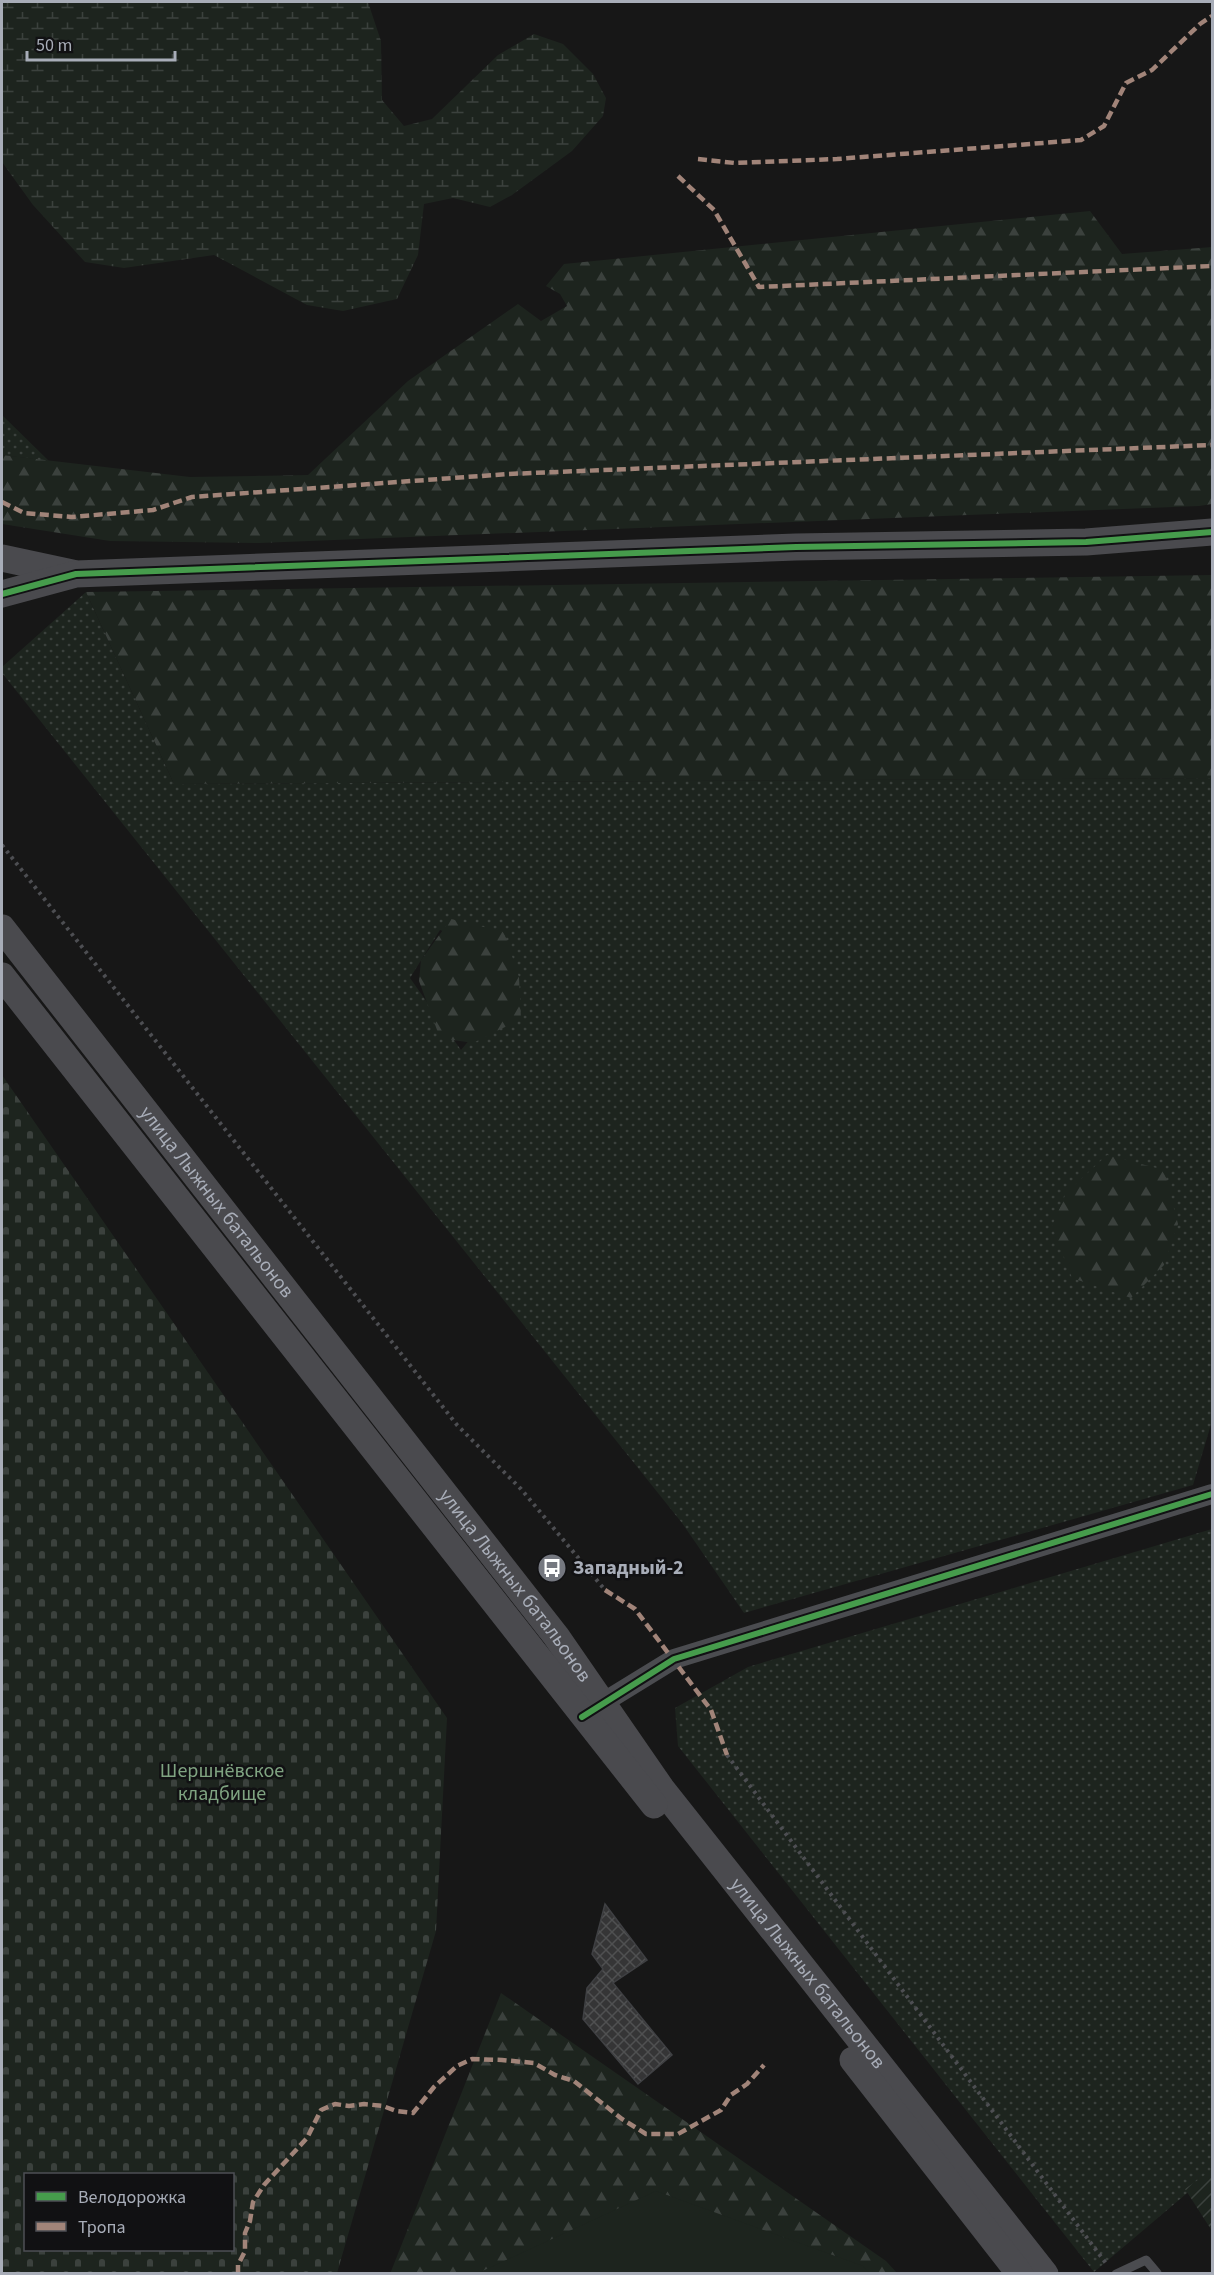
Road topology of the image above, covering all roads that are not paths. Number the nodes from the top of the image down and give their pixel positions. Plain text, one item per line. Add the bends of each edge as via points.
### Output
1 (1212, 532) edge
2 (2, 558) edge
3 (76, 574) junction
4 (2, 594) edge
5 (2, 928) edge
6 (2, 976) edge
7 (1212, 1494) edge
8 (592, 1710) junction
9 (1157, 2273) edge
10 (1020, 2274) edge
11 (1045, 2274) edge
12 (1115, 2274) edge

1 - 3 main road via 1086,542 796,547
2 - 3 main road
3 - 4 main road
5 - 8 main road, улица Лыжных батальонов via 556,1636
6 - 8 main road, улица Лыжных батальонов
7 - 8 street via 674,1659
8 - 10 main road, улица Лыжных батальонов
8 - 11 main road, улица Лыжных батальонов via 661,1788
9 - 12 lane via 1146,2259

